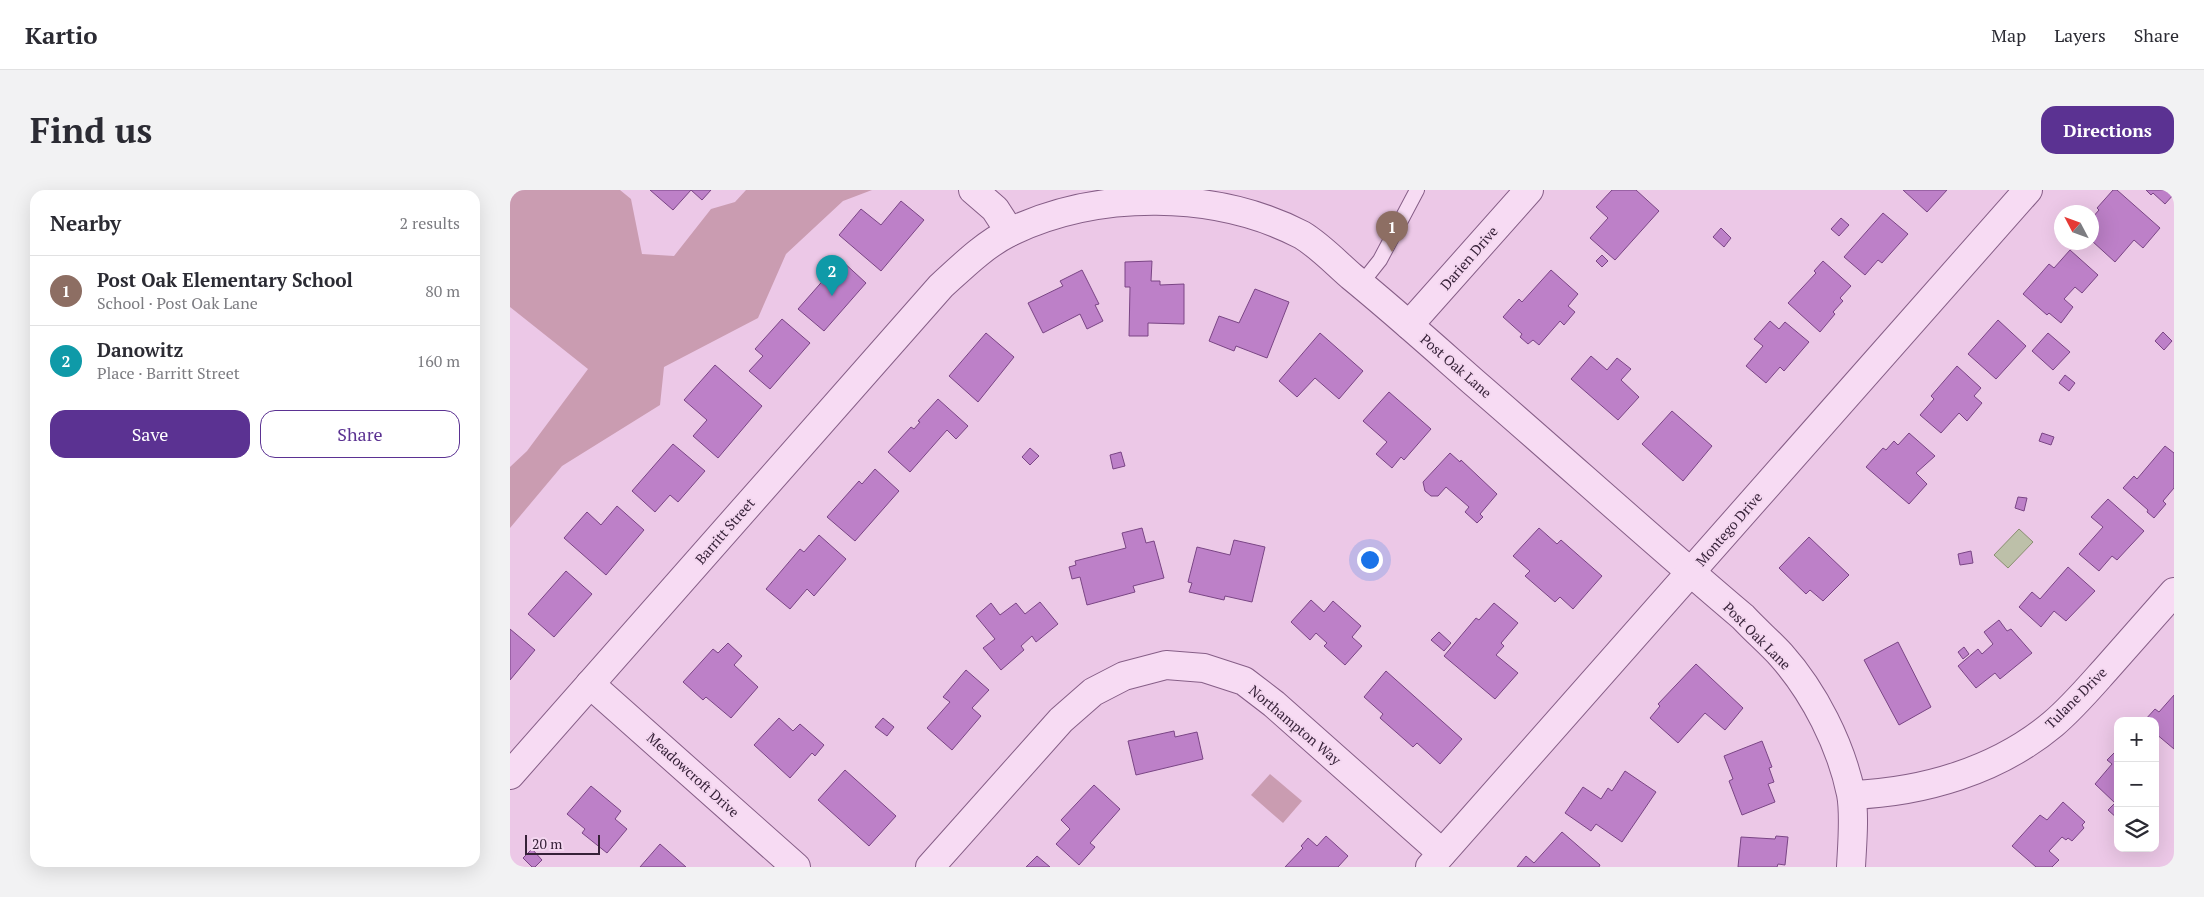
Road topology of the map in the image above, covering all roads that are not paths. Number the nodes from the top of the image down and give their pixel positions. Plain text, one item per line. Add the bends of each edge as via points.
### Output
1 (973, 190) edge
2 (1417, 190) edge
3 (1529, 190) edge
4 (2028, 190) edge
5 (1186, 194) edge
6 (1010, 232) junction
7 (1361, 284) junction
8 (941, 286) joint
9 (1409, 325) junction
10 (1691, 572) junction
11 (2174, 592) edge
12 (590, 684) junction
13 (510, 775) edge
14 (1852, 795) junction
15 (1436, 860) edge
16 (796, 867) edge
17 (930, 867) edge
18 (1850, 867) edge

1 - 6 street via 995,210
2 - 7 lane via 1380,260
3 - 9 street, Darien Drive
4 - 10 street, Montego Drive
5 - 6 street, Post Oak Lane via 1104,202 1055,213
5 - 7 street, Post Oak Lane via 1244,210 1304,236
6 - 8 street, Post Oak Lane via 977,253
7 - 9 street, Post Oak Lane
8 - 12 street, Barritt Street
9 - 10 street, Post Oak Lane
10 - 14 street, Post Oak Lane via 1743,617 1781,656 1808,692 1841,759
10 - 15 street, Montego Drive
11 - 14 street, Tulane Drive via 2053,724 2012,752 1961,776 1910,790
12 - 13 street, Barritt Street
12 - 16 street, Meadowcroft Drive
14 - 18 street
15 - 17 street, Northampton Way via 1274,704 1244,681 1204,668 1166,666 1124,676 1092,692 1061,720

